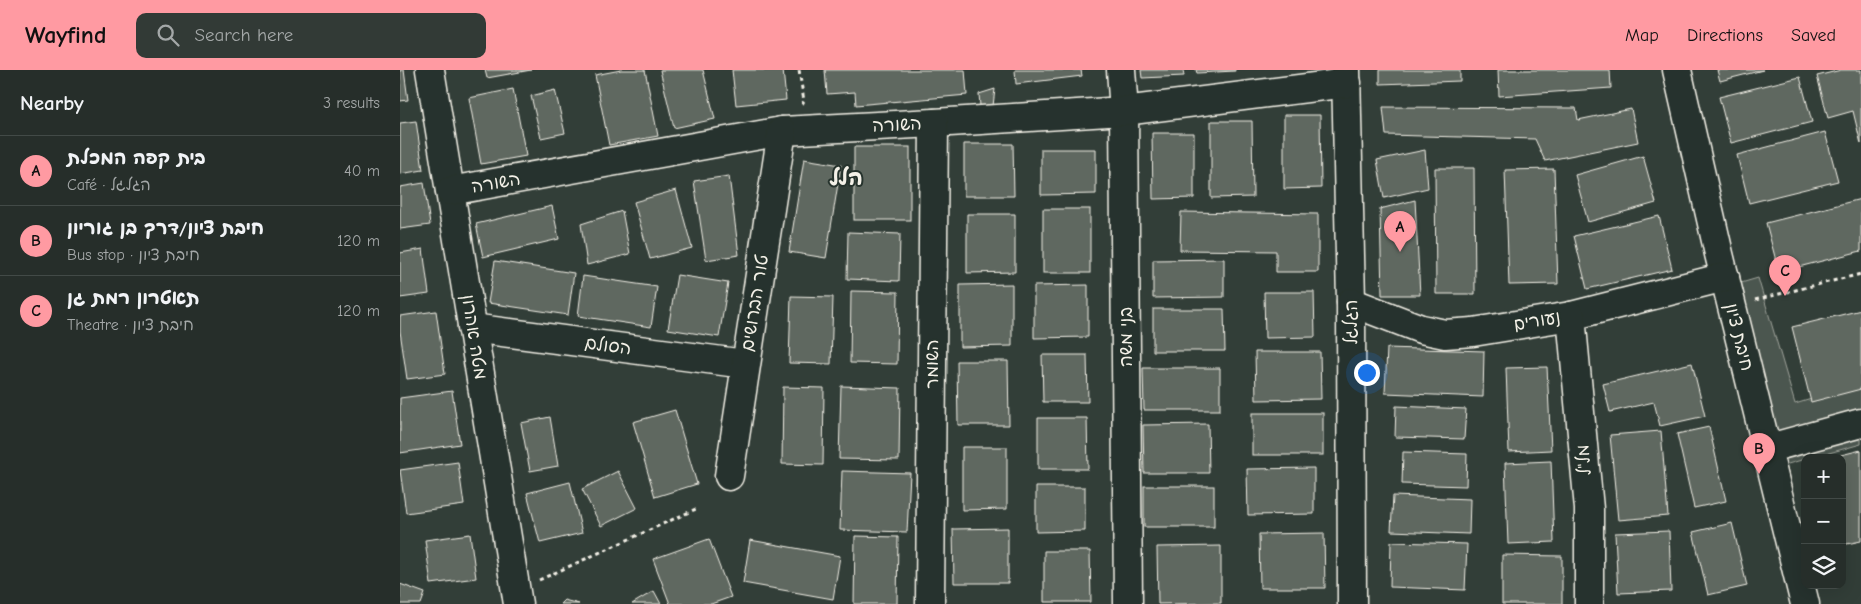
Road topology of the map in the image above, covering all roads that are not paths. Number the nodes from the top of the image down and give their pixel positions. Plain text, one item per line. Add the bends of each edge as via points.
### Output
1 (430, 70) edge
2 (1121, 70) edge
3 (1677, 70) edge
4 (1346, 77) edge
5 (1124, 111) junction
6 (934, 123) junction
7 (782, 131) junction
8 (450, 192) junction
9 (1725, 276) junction
10 (1351, 302) junction
11 (1571, 316) junction
12 (472, 328) junction
13 (745, 364) junction
14 (1861, 423) edge
15 (1766, 449) junction
16 (729, 476) dead end
17 (518, 597) edge
18 (930, 604) edge
19 (1128, 604) edge
20 (1352, 604) edge
21 (1589, 604) edge
22 (1805, 604) edge

1 - 8 street, מטה אהרון
2 - 5 street, בני משה
3 - 9 street, חיבת ציון
4 - 5 street, השורה
4 - 10 street, הגלגל
5 - 6 street, השורה
5 - 19 street, בני משה
6 - 7 street, השורה
6 - 18 street, השומר
7 - 8 street, השורה
7 - 13 street, טור הברושים
8 - 12 street, מטה אהרון
9 - 11 street, נעורים
9 - 15 street, חיבת ציון
10 - 11 street, נעורים via 1420,329 1445,334
10 - 20 street, הגלגל
11 - 21 street, מל"ל via 1589,509
12 - 13 street, הסולם
12 - 17 street, מטה אהרון
13 - 16 street, טור הברושים
14 - 15 street
15 - 22 street, חיבת ציון

